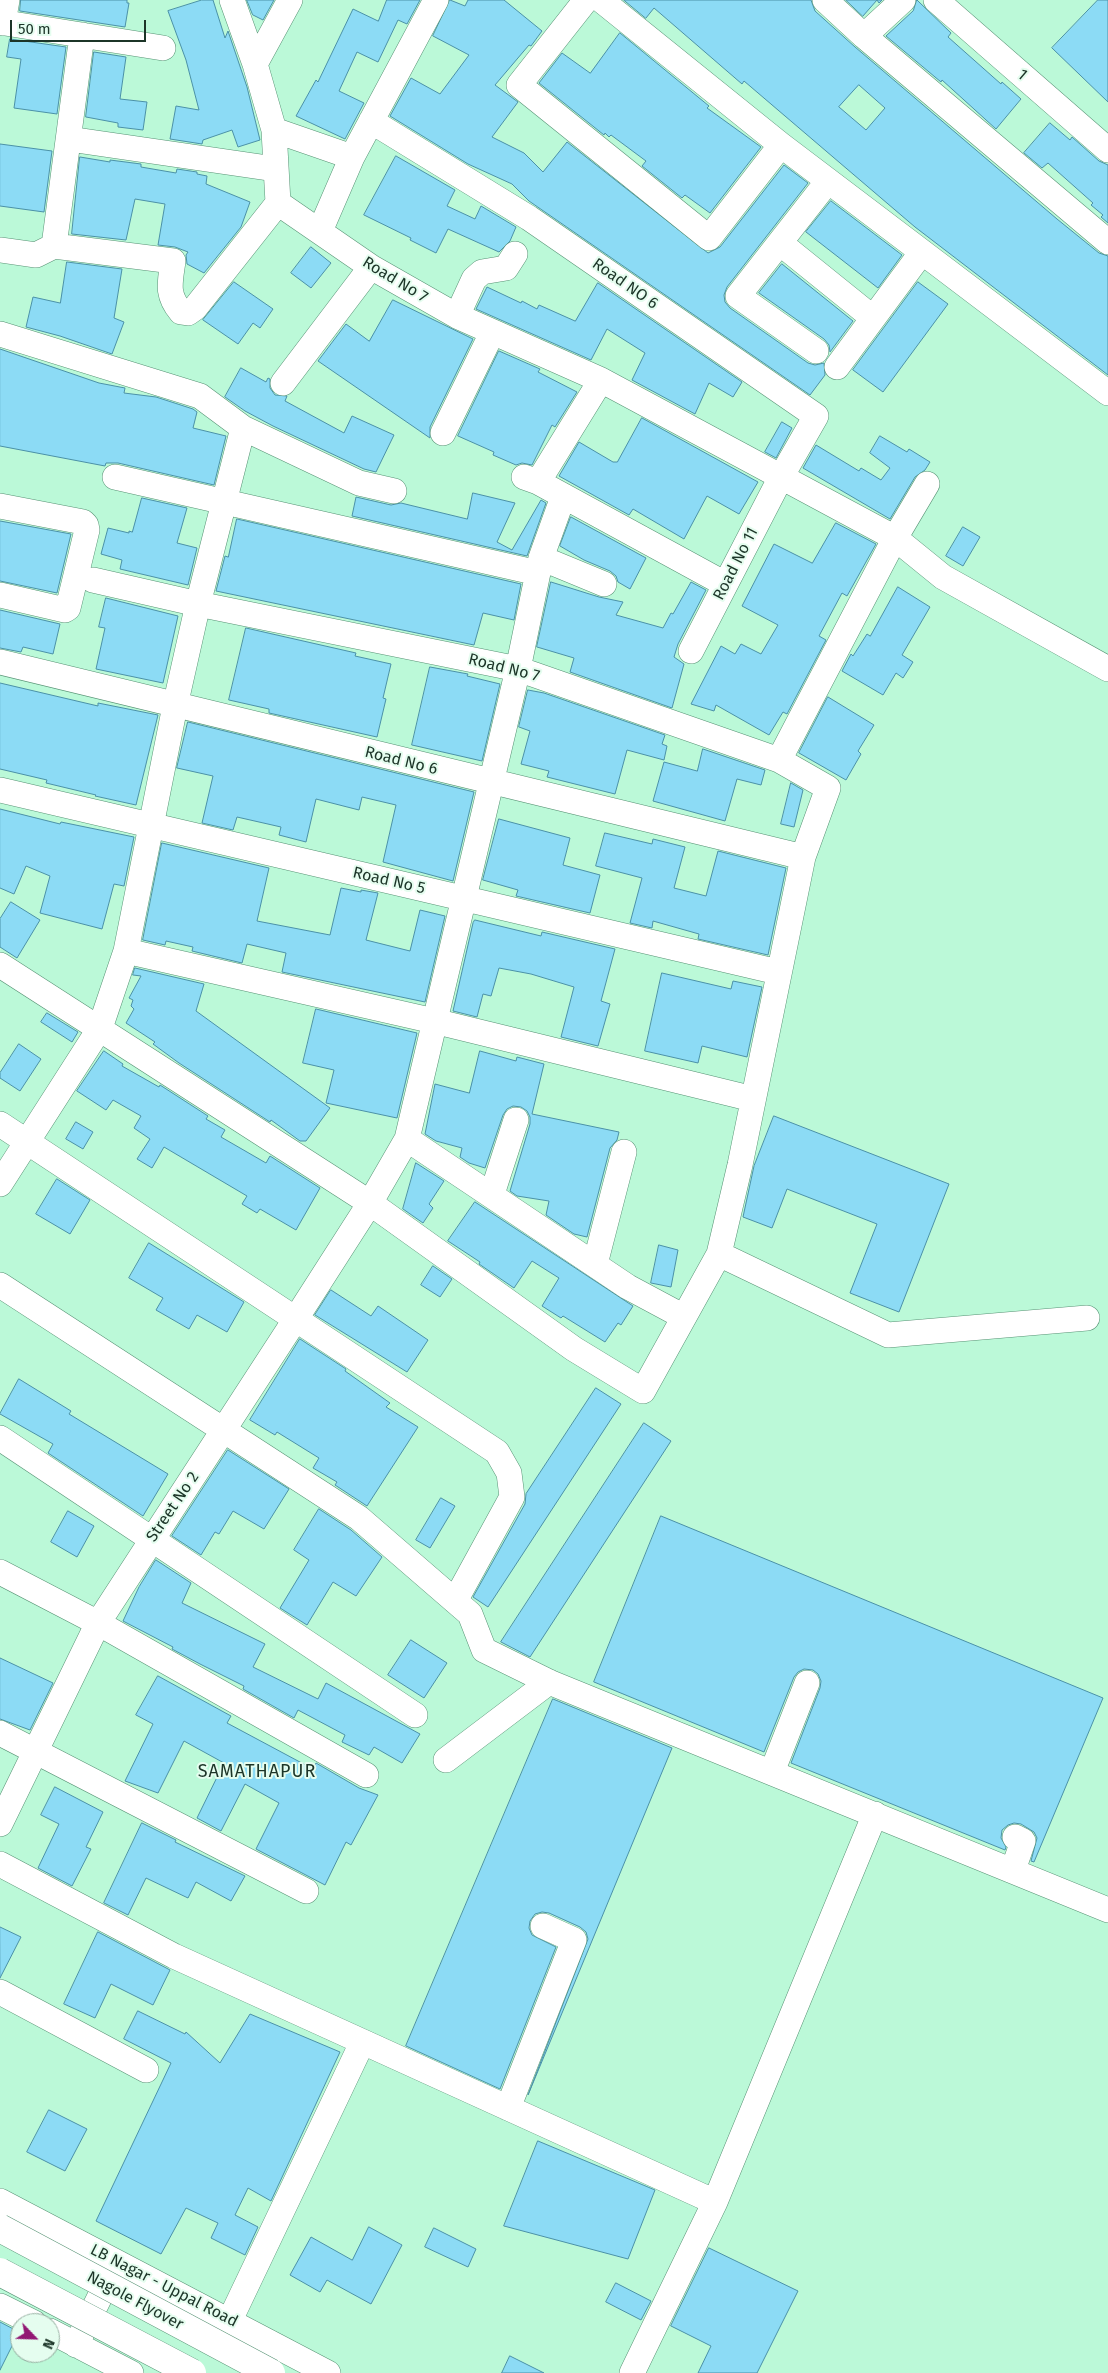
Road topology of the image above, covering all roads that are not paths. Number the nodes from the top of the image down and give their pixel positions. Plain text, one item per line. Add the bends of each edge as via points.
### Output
1 (232, 0) edge
2 (290, 0) edge
3 (436, 0) edge
4 (586, 0) edge
5 (601, 0) edge
6 (825, 0) edge
7 (903, 0) edge
8 (936, 0) edge
9 (3, 15) edge
10 (82, 35) junction
11 (864, 36) junction
12 (162, 48) dead end
13 (256, 64) junction
14 (371, 121) junction
15 (274, 130) junction
16 (69, 139) junction
17 (781, 146) junction
18 (1108, 150) edge
19 (352, 157) junction
20 (275, 169) junction
21 (828, 181) junction
22 (278, 203) junction
23 (320, 231) junction
24 (1108, 242) edge
25 (780, 243) junction
26 (54, 246) junction
27 (0, 250) edge
28 (922, 252) junction
29 (515, 254) dead end
30 (370, 267) junction
31 (457, 316) junction
32 (873, 318) junction
33 (492, 333) junction
34 (0, 334) edge
35 (816, 351) dead end
36 (836, 367) dead end
37 (601, 380) junction
38 (283, 383) dead end
39 (1108, 393) edge
40 (243, 428) junction
41 (443, 433) dead end
42 (115, 477) dead end
43 (781, 477) junction
44 (927, 484) dead end
45 (394, 491) dead end
46 (563, 497) junction
47 (225, 502) junction
48 (0, 506) edge
49 (895, 538) junction
50 (540, 565) junction
51 (93, 580) dead end
52 (604, 584) dead end
53 (725, 584) junction
54 (0, 595) edge
55 (198, 604) junction
56 (690, 651) dead end
57 (0, 662) edge
58 (518, 669) junction
59 (1108, 669) edge
60 (175, 706) junction
61 (779, 760) junction
62 (491, 782) junction
63 (0, 790) edge
64 (151, 825) junction
65 (803, 857) junction
66 (464, 898) junction
67 (126, 951) junction
68 (0, 965) edge
69 (778, 972) junction
70 (434, 1021) junction
71 (100, 1028) junction
72 (753, 1099) junction
73 (516, 1120) dead end
74 (0, 1124) edge
75 (407, 1139) junction
76 (27, 1143) junction
77 (624, 1152) dead end
78 (0, 1184) edge
79 (492, 1194) junction
80 (370, 1203) junction
81 (719, 1254) junction
82 (596, 1264) junction
83 (0, 1285) edge
84 (684, 1317) junction
85 (1087, 1318) dead end
86 (295, 1320) junction
87 (223, 1430) junction
88 (0, 1438) edge
89 (151, 1539) junction
90 (0, 1572) edge
91 (455, 1601) junction
92 (98, 1623) junction
93 (549, 1682) junction
94 (807, 1683) dead end
95 (416, 1715) dead end
96 (0, 1733) edge
97 (35, 1752) junction
98 (446, 1760) dead end
99 (772, 1772) junction
100 (366, 1775) dead end
101 (875, 1814) junction
102 (0, 1824) edge
103 (1015, 1836) dead end
104 (0, 1864) edge
105 (1013, 1870) junction
106 (306, 1892) dead end
107 (1108, 1910) edge
108 (543, 1926) dead end
109 (0, 1992) edge
110 (362, 2043) junction
111 (146, 2070) dead end
112 (508, 2108) junction
113 (0, 2201) edge
114 (715, 2202) junction
115 (0, 2228) edge
116 (117, 2262) junction
117 (0, 2272) edge
118 (0, 2306) edge
119 (14, 2313) edge
120 (230, 2320) junction
121 (60, 2336) edge
122 (76, 2345) junction
123 (131, 2373) edge
124 (192, 2373) edge
125 (271, 2373) edge
126 (328, 2373) edge
127 (632, 2373) edge

1 - 13 street
2 - 13 street
3 - 14 street
4 - 17 street via 519,85 709,238
5 - 17 street
6 - 11 street
7 - 11 street
8 - 18 street, 1
9 - 10 street
10 - 12 street
10 - 16 street
11 - 24 street
13 - 15 street
14 - 19 street
14 - 43 street, Road NO 6 via 530,218 816,416
15 - 19 street
15 - 20 street
16 - 20 street
16 - 26 street
17 - 21 street
19 - 23 street
20 - 22 street
21 - 25 street
21 - 28 street
22 - 23 street, Road No 7
22 - 26 street via 188,313 181,312 172,301 173,262
23 - 30 street, Road No 7
25 - 32 street
25 - 35 street via 738,296
26 - 27 street via 36,255
28 - 32 street
28 - 39 street
29 - 31 street via 506,268 482,272 474,279
30 - 31 street, Road No 7
30 - 38 street
31 - 33 street, Road No 7
32 - 36 street
33 - 37 street, Road No 7
33 - 41 street
34 - 40 street via 200,396
37 - 43 street, Road No 7
37 - 46 street via 531,480
40 - 45 street via 359,483
40 - 47 street
42 - 47 street
43 - 49 street, Road No 7
43 - 53 street, Road No 11
44 - 49 street
46 - 50 street, Street No 2
46 - 53 street
47 - 50 street
47 - 55 street
48 - 54 street via 83,522 88,530 68,608 65,610
49 - 59 street, Road No 7 via 942,577
49 - 61 street
50 - 52 street
50 - 58 street, Street No 2
51 - 55 street, Road No 7
53 - 56 street, Road No 11
55 - 58 street, Road No 7
55 - 60 street
57 - 60 street, Road No 6
58 - 61 street, Road No 7
58 - 62 street, Street No 2
60 - 62 street, Road No 6
60 - 64 street
61 - 65 street, Road No 7 via 828,788
62 - 65 street, Road No 6
62 - 66 street, Street No 2
63 - 64 street, Road No 5
64 - 66 street, Road No 5
64 - 67 street
65 - 69 street
66 - 69 street, Road No 5
66 - 70 street, Street No 2
67 - 70 street
67 - 71 street
68 - 71 street
69 - 72 street
70 - 72 street
70 - 75 street, Street No 2
71 - 76 street
71 - 80 street
72 - 81 street
73 - 79 street
74 - 76 street
75 - 79 street
75 - 80 street, Street No 2
76 - 78 street
76 - 86 street
77 - 82 street
79 - 82 street
80 - 84 street via 574,1349 643,1391
80 - 86 street, Street No 2
81 - 84 street
81 - 85 street via 888,1335
82 - 84 street via 628,1287
83 - 87 street
86 - 87 street, Street No 2
86 - 91 street via 497,1452 509,1473 512,1497
87 - 89 street, Street No 2
87 - 91 street via 359,1518
88 - 89 street
89 - 92 street, Street No 2
89 - 95 street
90 - 92 street
91 - 93 street via 470,1614 484,1650
92 - 97 street, Street No 2
92 - 100 street
93 - 98 street
93 - 99 street
94 - 99 street
96 - 97 street
97 - 102 street, Street No 2
97 - 106 street
99 - 101 street via 845,1794
101 - 105 street
101 - 114 street
103 - 105 street via 1023,1841
104 - 110 street via 174,1956
105 - 107 street
108 - 112 street via 574,1940
109 - 111 street
110 - 112 street
110 - 120 street
112 - 114 street
113 - 116 street, LB Nagar - Uppal Road
114 - 127 street
115 - 125 highway, Nagole Flyover, bridge
116 - 120 street, LB Nagar - Uppal Road
116 - 122 street
117 - 124 highway, bridge
118 - 119 street
120 - 126 street, LB Nagar - Uppal Road
121 - 122 street
122 - 123 street

